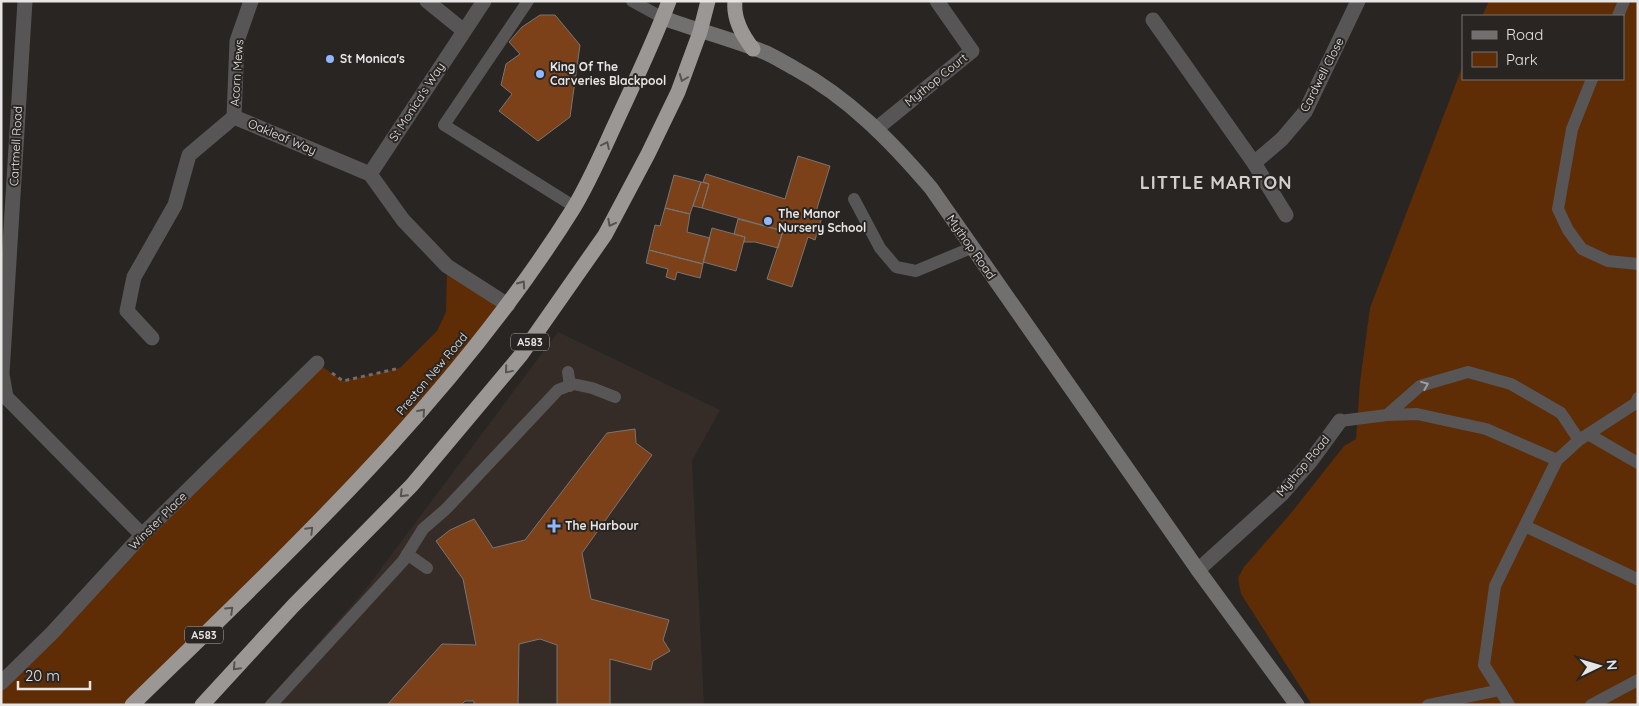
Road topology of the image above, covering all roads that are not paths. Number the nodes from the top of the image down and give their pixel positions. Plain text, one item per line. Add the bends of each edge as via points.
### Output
1 (25, 1) edge
2 (251, 1) edge
3 (427, 1) edge
4 (484, 1) edge
5 (528, 1) edge
6 (632, 1) edge
7 (669, 1) edge
8 (708, 1) edge
9 (735, 1) edge
10 (938, 1) edge
11 (1358, 1) edge
12 (1624, 1) edge
13 (1618, 15) edge
14 (663, 18) junction
15 (1153, 20) dead end
16 (464, 30) junction
17 (700, 32) junction
18 (754, 49) junction
19 (1592, 80) edge
20 (234, 117) junction
21 (876, 129) junction
22 (1254, 163) junction
23 (370, 174) junction
24 (854, 199) dead end
25 (574, 207) junction
26 (1286, 215) dead end
27 (971, 248) junction
28 (1638, 264) edge
29 (508, 305) junction
30 (152, 338) dead end
31 (317, 363) road end
32 (568, 372) dead end
33 (570, 386) junction
34 (615, 397) dead end
35 (1638, 398) edge
36 (1387, 415) junction
37 (1340, 421) joint
38 (1584, 437) junction
39 (1557, 460) junction
40 (1638, 463) edge
41 (1524, 526) junction
42 (142, 536) junction
43 (407, 554) junction
44 (427, 568) dead end
45 (1198, 570) junction
46 (1638, 579) edge
47 (1638, 680) edge
48 (1, 683) edge
49 (1500, 690) junction
50 (132, 705) edge
51 (202, 705) edge
52 (271, 705) edge
53 (1297, 705) edge
54 (1428, 705) edge
55 (1509, 705) edge
56 (1591, 705) edge

1 - 42 street, Cartmell Road via 2,374 6,397
2 - 20 street, Acorn Mews via 237,41
3 - 16 street
4 - 16 street, St Monica's Way
5 - 25 lane via 444,125
6 - 14 lane
7 - 14 highway, Preston New Road / A583
8 - 17 highway, A583
9 - 18 highway via 738,23 744,38
10 - 21 street, Mythop Court via 972,51
11 - 22 street, Cardwell Close via 1306,112
12 - 13 lane
14 - 17 street, Mythop Road
25 -> 14 highway, Preston New Road / A583
15 - 22 street
16 - 23 street, St Monica's Way
17 - 18 street, Mythop Road
17 -> 51 highway, A583 via 678,92 605,235 520,355 412,485 293,606
18 - 21 street, Mythop Road via 819,82
19 - 28 lane via 1572,129 1558,208 1582,249 1608,260
20 - 23 street, Oakleaf Way
20 - 30 street, Oakleaf Way via 188,155 175,205 134,277 127,311
21 - 27 street, Mythop Road via 931,188
22 - 26 street
23 - 29 street via 403,220 447,266
24 - 27 lane via 880,248 896,267 916,272
29 -> 25 highway, Preston New Road / A583
27 - 45 street, Mythop Road
50 -> 29 highway, Preston New Road / A583 via 364,476 470,355
31 - 42 street, Winster Place
32 - 33 lane
33 - 34 lane via 592,388
33 - 43 lane via 558,390 446,509 423,529
35 - 38 lane via 1636,403
36 - 37 lane
36 -> 38 lane via 1420,386 1468,372 1511,384 1561,413
36 - 39 lane via 1417,414 1486,429
37 - 45 street, Mythop Road via 1310,462 1280,495
38 - 39 lane
38 - 40 lane
39 - 41 lane
41 - 46 lane
41 - 49 lane via 1495,586 1484,665
42 - 48 street, Winster Place
43 - 44 lane
43 - 52 lane
45 - 53 street, Mythop Road
47 - 56 lane
49 - 54 lane
49 - 55 lane

